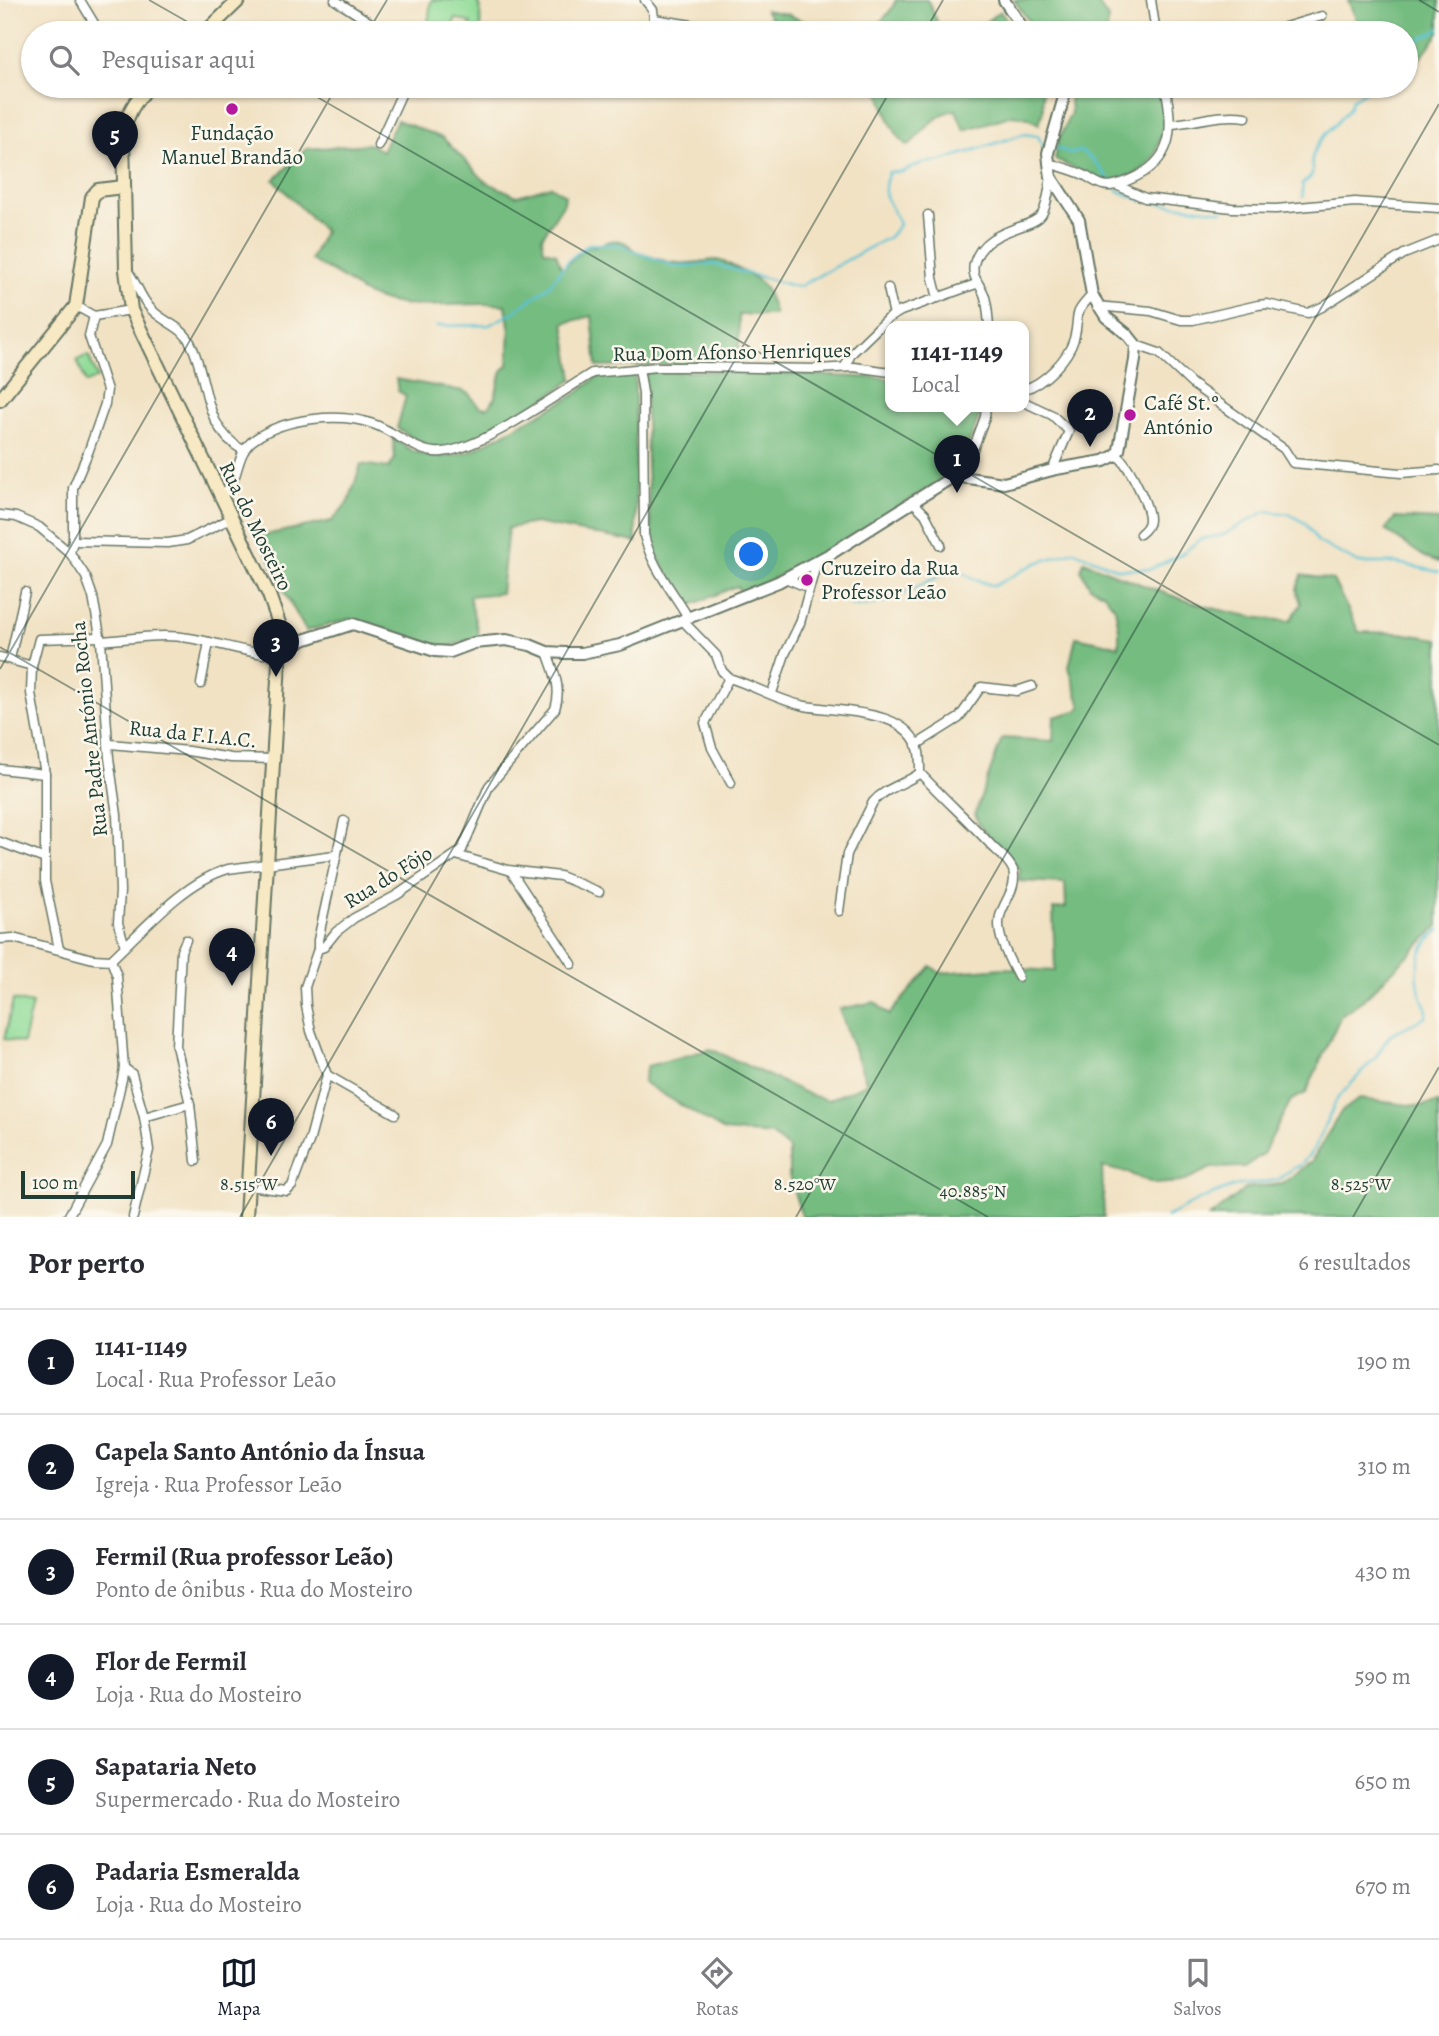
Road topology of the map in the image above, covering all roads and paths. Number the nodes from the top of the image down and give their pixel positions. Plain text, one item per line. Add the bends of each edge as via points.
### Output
1 (80, 0) edge
2 (239, 0) edge
3 (335, 0) edge
4 (645, 0) edge
5 (1004, 0) edge
6 (1151, 0) edge
7 (1322, 16) dead end
8 (654, 19) joint
9 (93, 21) edge
10 (217, 21) edge
11 (368, 21) edge
12 (667, 21) edge
13 (1018, 21) edge
14 (1154, 21) edge
15 (1305, 21) edge
16 (136, 98) edge
17 (400, 98) edge
18 (1064, 98) edge
19 (1168, 98) edge
20 (1245, 117) dead end
21 (1172, 124) junction
22 (378, 145) dead end
23 (1049, 158) junction
24 (1051, 177) junction
25 (1113, 185) junction
26 (123, 187) junction
27 (1439, 208) edge
28 (928, 215) dead end
29 (1439, 240) edge
30 (126, 270) junction
31 (976, 284) junction
32 (888, 288) dead end
33 (1092, 295) junction
34 (938, 298) junction
35 (76, 306) junction
36 (1097, 306) junction
37 (131, 310) junction
38 (894, 315) junction
39 (94, 316) junction
40 (886, 321) edge
41 (988, 321) edge
42 (885, 322) edge
43 (1136, 345) junction
44 (845, 367) junction
45 (639, 368) junction
46 (885, 371) edge
47 (1029, 388) edge
48 (0, 400) edge
49 (1029, 404) edge
50 (986, 412) edge
51 (244, 451) junction
52 (1116, 455) junction
53 (1439, 470) edge
54 (1044, 473) junction
55 (954, 477) junction
56 (219, 497) junction
57 (912, 501) junction
58 (0, 515) edge
59 (230, 519) junction
60 (1140, 534) dead end
61 (72, 541) junction
62 (941, 545) dead end
63 (70, 553) junction
64 (817, 561) junction
65 (785, 578) junction
66 (809, 588) junction
67 (25, 592) dead end
68 (683, 621) junction
69 (101, 639) junction
70 (209, 642) junction
71 (280, 650) junction
72 (547, 652) junction
73 (0, 657) edge
74 (10, 659) junction
75 (32, 666) junction
76 (729, 678) junction
77 (201, 684) dead end
78 (1032, 686) dead end
79 (772, 693) junction
80 (110, 744) junction
81 (916, 745) junction
82 (273, 759) junction
83 (0, 769) edge
84 (920, 773) junction
85 (45, 774) junction
86 (731, 783) dead end
87 (344, 821) dead end
88 (0, 842) edge
89 (335, 855) junction
90 (456, 855) junction
91 (45, 859) junction
92 (268, 864) junction
93 (511, 871) junction
94 (599, 892) dead end
95 (839, 911) dead end
96 (0, 939) edge
97 (186, 940) dead end
98 (125, 946) junction
99 (59, 949) junction
100 (318, 949) junction
101 (111, 960) junction
102 (572, 964) dead end
103 (1018, 977) dead end
104 (124, 1068) junction
105 (327, 1075) junction
106 (190, 1104) junction
107 (396, 1114) dead end
108 (144, 1117) junction
109 (196, 1161) dead end
110 (249, 1186) junction
111 (68, 1217) edge
112 (133, 1217) edge
113 (246, 1217) edge

1 - 9 street
2 - 10 main road
3 - 11 street
4 - 8 street
5 - 13 street
6 - 14 street
7 - 15 street
8 - 12 street
16 - 26 main road, Rua do Mosteiro via 122,137
17 - 22 street
18 - 23 street
19 - 21 street
20 - 21 street via 1217,115
21 - 25 street via 1158,162 1146,173
23 - 24 street
23 - 25 street via 1103,186
24 - 31 street via 1042,214 993,238 981,252 974,264
24 - 33 street via 1079,220
25 - 27 street via 1145,198 1232,208 1355,202
26 - 30 main road, Rua do Mosteiro
26 - 35 main road via 98,190 90,201
28 - 34 street
29 - 36 street via 1404,254 1308,313 1267,304 1181,320 1151,311
30 - 37 main road, Rua do Mosteiro
30 - 51 street via 153,312 191,342 215,422
31 - 34 street
31 - 41 street via 983,290
32 - 38 street
33 - 36 street
33 - 47 street via 1076,314 1075,336 1064,357
34 - 38 street
35 - 39 street
35 - 48 main road
36 - 43 street
37 - 39 street
37 - 56 main road, Rua do Mosteiro
38 - 40 street
39 - 61 street via 89,336 107,390 73,488
42 - 44 street via 864,339
43 - 52 street
43 - 53 street via 1159,353 1192,384 1283,449 1293,463 1401,472
44 - 45 street, Rua Dom Afonso Henriques
44 - 46 street, Rua Dom Afonso Henriques
45 - 51 street, Rua Dom Afonso Henriques via 592,373 464,448 439,453 374,424 341,416 279,428 254,439
45 - 68 street via 644,535 652,559 686,614
49 - 54 street via 1052,415 1069,431 1053,468
50 - 55 street via 965,471
51 - 56 street via 231,485
52 - 54 street
52 - 60 street via 1136,482 1146,508 1147,528
54 - 55 street via 1004,483
55 - 57 street
56 - 59 main road, Rua do Mosteiro
57 - 62 street via 925,514
57 - 64 street
58 - 63 street, Rua Padre António Rocha via 39,527
59 - 61 street via 187,540 168,543
59 - 71 main road, Rua do Mosteiro via 276,614
61 - 63 street
63 - 69 street, Rua Padre António Rocha via 86,577
64 - 65 street
64 - 66 street
65 - 66 street
65 - 68 street
66 - 79 street
67 - 74 street
68 - 72 street via 621,645 582,653
68 - 76 street via 712,649
69 - 70 street via 165,635
69 - 75 street via 39,639
69 - 80 street, Rua Padre António Rocha
70 - 71 street via 257,655
70 - 77 street
71 - 72 street via 353,624 435,651 506,640
71 - 82 main road, Rua do Mosteiro
72 - 90 street, Rua do Fôjo via 558,684 555,709 489,786 463,850
73 - 74 street
74 - 75 street
75 - 85 street via 31,693
76 - 79 street
76 - 86 street via 705,723 712,748
78 - 81 street via 1017,691 981,687 959,718
79 - 81 street via 806,706 884,718 896,723
80 - 82 street, Rua da F.I.A.C.
80 - 98 street, Rua Padre António Rocha via 117,815 118,923
81 - 84 street
82 - 92 main road, Rua do Mosteiro
83 - 85 street
84 - 95 street via 873,802 847,854
84 - 103 street via 978,829 1014,873 1000,917 1007,954
85 - 91 street
87 - 89 street
88 - 91 street
89 - 92 street
89 - 100 street
90 - 93 street
90 - 100 street, Rua do Fôjo via 354,918
91 - 99 street
92 - 98 street via 216,872 193,886
92 - 110 main road, Rua do Mosteiro
93 - 94 street via 559,876
93 - 102 street
96 - 99 street
97 - 106 street via 181,951 176,1046
98 - 101 street
99 - 101 street
100 - 105 street, Rua do Fôjo via 305,987 306,1006
101 - 104 street via 117,976
104 - 108 street via 132,1074
104 - 111 street via 107,1145
105 - 107 street
105 - 110 street via 292,1186 287,1191
106 - 108 street
106 - 109 street
108 - 112 street via 148,1162
110 - 113 main road, Rua do Mosteiro

